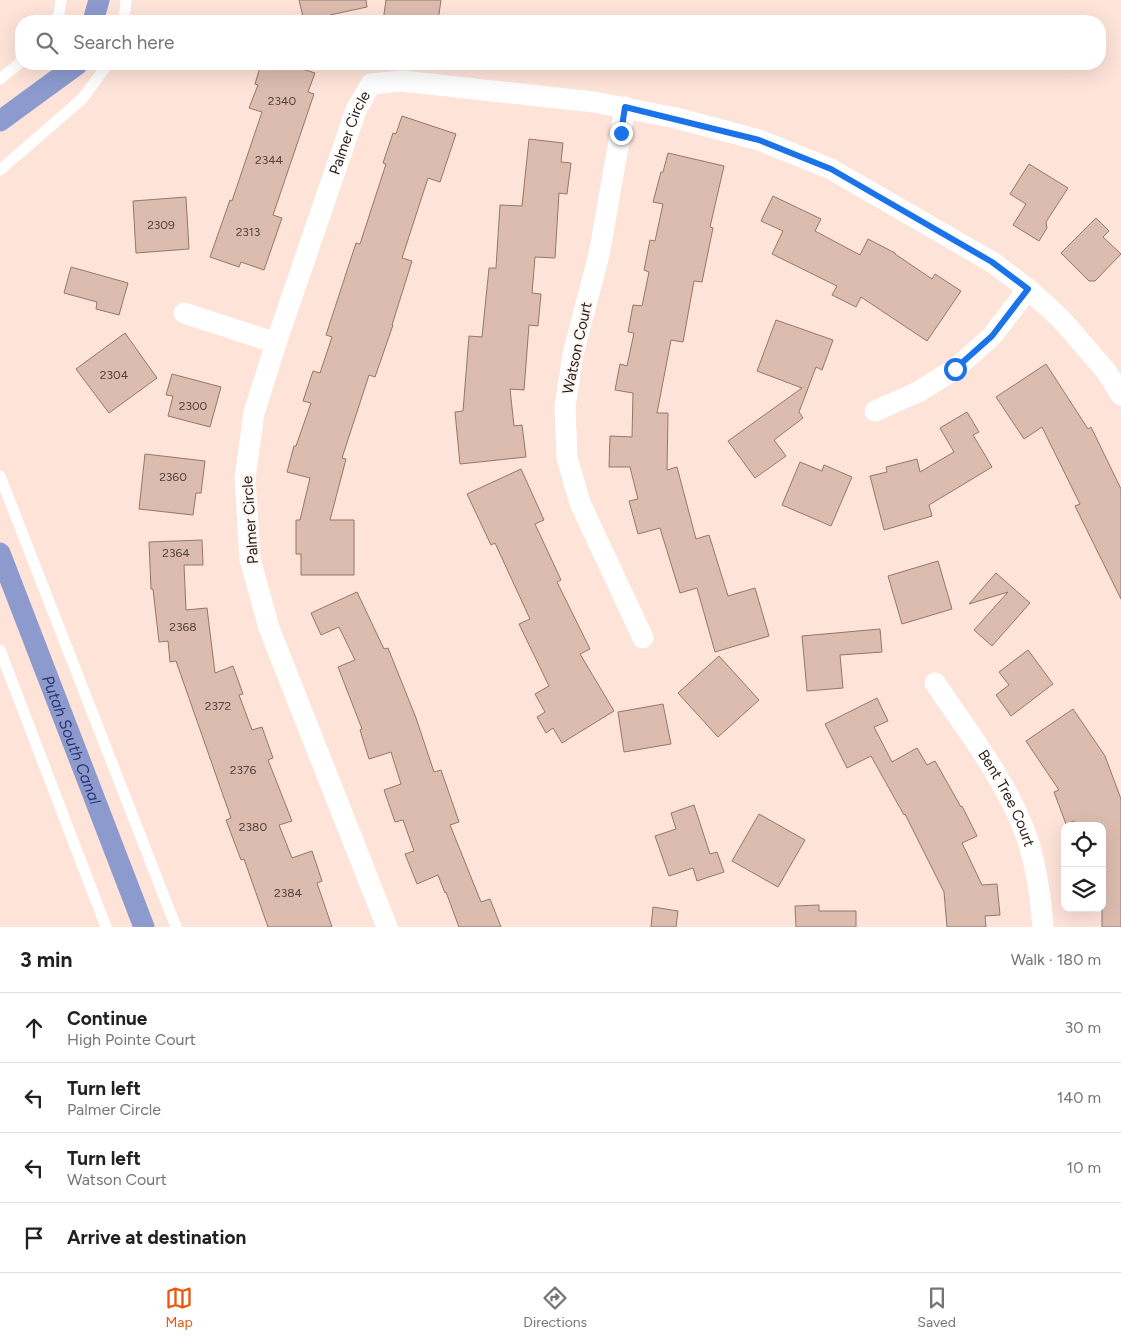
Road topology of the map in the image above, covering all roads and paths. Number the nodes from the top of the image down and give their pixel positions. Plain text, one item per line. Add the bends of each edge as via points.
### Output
1 (61, 0) edge
2 (126, 0) edge
3 (58, 15) edge
4 (125, 15) edge
5 (15, 67) edge
6 (104, 70) edge
7 (0, 79) edge
8 (625, 107) junction
9 (0, 170) edge
10 (1028, 289) junction
11 (184, 313) dead end
12 (276, 343) junction
13 (1121, 395) edge
14 (875, 411) dead end
15 (0, 476) edge
16 (643, 638) dead end
17 (0, 650) edge
18 (935, 683) dead end
19 (106, 927) edge
20 (176, 927) edge
21 (387, 927) edge
22 (1043, 927) edge

1 - 3 lane
2 - 4 lane
5 - 7 lane
6 - 9 lane via 82,99
8 - 10 street, Palmer Circle via 759,140 831,169 992,262
8 - 12 street, Palmer Circle via 402,80 371,84 356,110
8 - 16 street, Watson Court via 599,255 573,354 565,407 567,458 580,502
10 - 13 street, Palmer Circle via 1106,371
10 - 14 street via 992,336 955,369 918,392
11 - 12 street
12 - 21 street, Palmer Circle via 254,413 245,478 250,559 269,628
15 - 20 lane
17 - 19 lane
18 - 22 street, Bent Tree Court via 1006,790 1029,844

